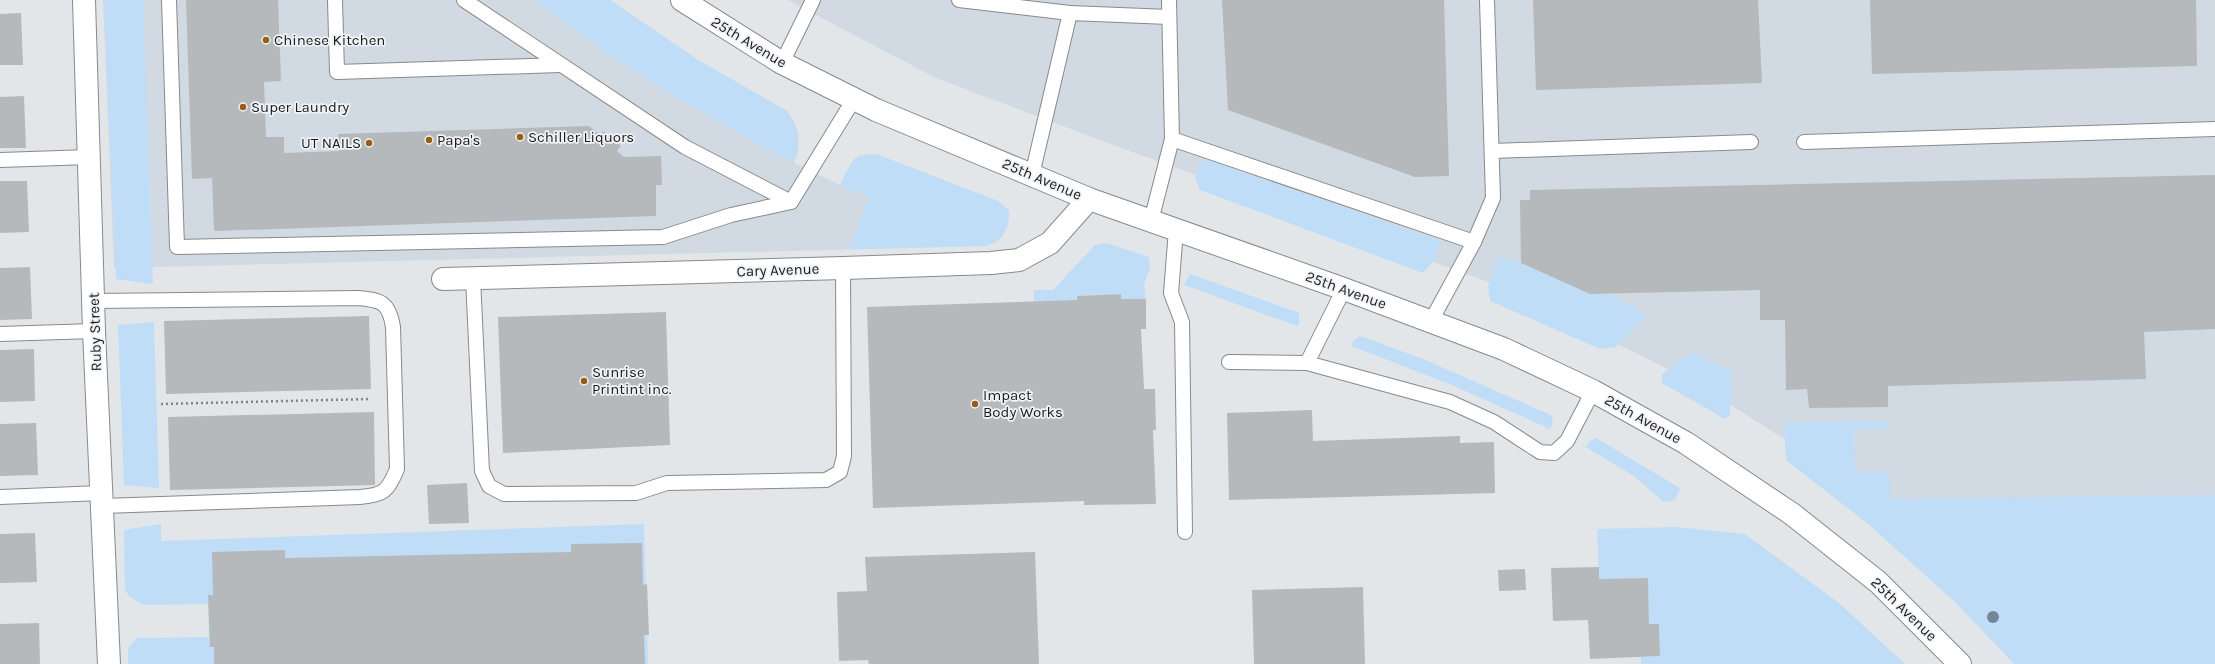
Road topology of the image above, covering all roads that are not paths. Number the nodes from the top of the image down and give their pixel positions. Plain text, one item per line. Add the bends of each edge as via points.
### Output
1 (84, 0) edge
2 (169, 0) edge
3 (335, 0) edge
4 (464, 0) edge
5 (682, 0) edge
6 (813, 0) edge
7 (959, 0) edge
8 (1169, 0) edge
9 (1487, 0) edge
10 (1070, 13) junction
11 (1169, 17) junction
12 (782, 63) junction
13 (560, 65) junction
14 (854, 99) junction
15 (2215, 130) edge
16 (1172, 139) junction
17 (1751, 142) dead end
18 (1804, 142) dead end
19 (1492, 151) junction
20 (90, 157) junction
21 (0, 160) edge
22 (1032, 175) junction
23 (1089, 199) junction
24 (791, 202) junction
25 (1152, 221) junction
26 (1176, 230) junction
27 (1474, 242) junction
28 (843, 268) junction
29 (473, 278) junction
30 (443, 279) dead end
31 (1344, 289) junction
32 (93, 301) junction
33 (1431, 321) junction
34 (94, 331) junction
35 (0, 334) edge
36 (1229, 362) dead end
37 (1307, 363) junction
38 (1593, 391) junction
39 (0, 497) edge
40 (102, 500) junction
41 (1185, 532) dead end
42 (109, 664) edge
43 (1960, 664) edge

1 - 20 street, Ruby Street
2 - 24 lane via 177,247 663,237 731,215
3 - 13 lane via 337,72
4 - 13 lane
5 - 12 street, 25th Avenue
6 - 12 lane
7 - 10 lane
8 - 11 lane
9 - 19 lane
10 - 11 lane
10 - 22 lane
11 - 16 lane
12 - 14 street, 25th Avenue
13 - 24 lane via 685,147
14 - 22 street, 25th Avenue
14 - 24 lane
15 - 18 lane
16 - 25 lane
16 - 27 lane
17 - 19 lane
19 - 27 lane via 1493,198
20 - 21 lane
20 - 32 street, Ruby Street
22 - 23 street, 25th Avenue
23 - 25 street, 25th Avenue
23 - 28 street, Cary Avenue via 1050,243 1019,260
25 - 26 street, 25th Avenue
26 - 31 street, 25th Avenue
26 - 41 lane via 1172,293 1182,322
27 - 33 lane
28 - 29 street, Cary Avenue
28 - 29 lane via 844,456 840,472 826,480 667,483 636,493 504,494 489,486 482,471
29 - 30 street, Cary Avenue
31 - 33 street, 25th Avenue
31 - 37 lane
32 - 34 street, Ruby Street
32 - 40 lane via 358,298 377,300 387,307 393,327 397,469 391,484 384,492 375,496 360,497
33 - 38 street, 25th Avenue via 1504,349
34 - 35 lane
34 - 40 street, Ruby Street
36 - 37 lane
37 - 38 lane via 1450,402 1494,422 1540,452 1554,453 1567,441
38 - 43 street, 25th Avenue via 1686,443 1792,514 1878,582
39 - 40 lane
40 - 42 street, Ruby Street

